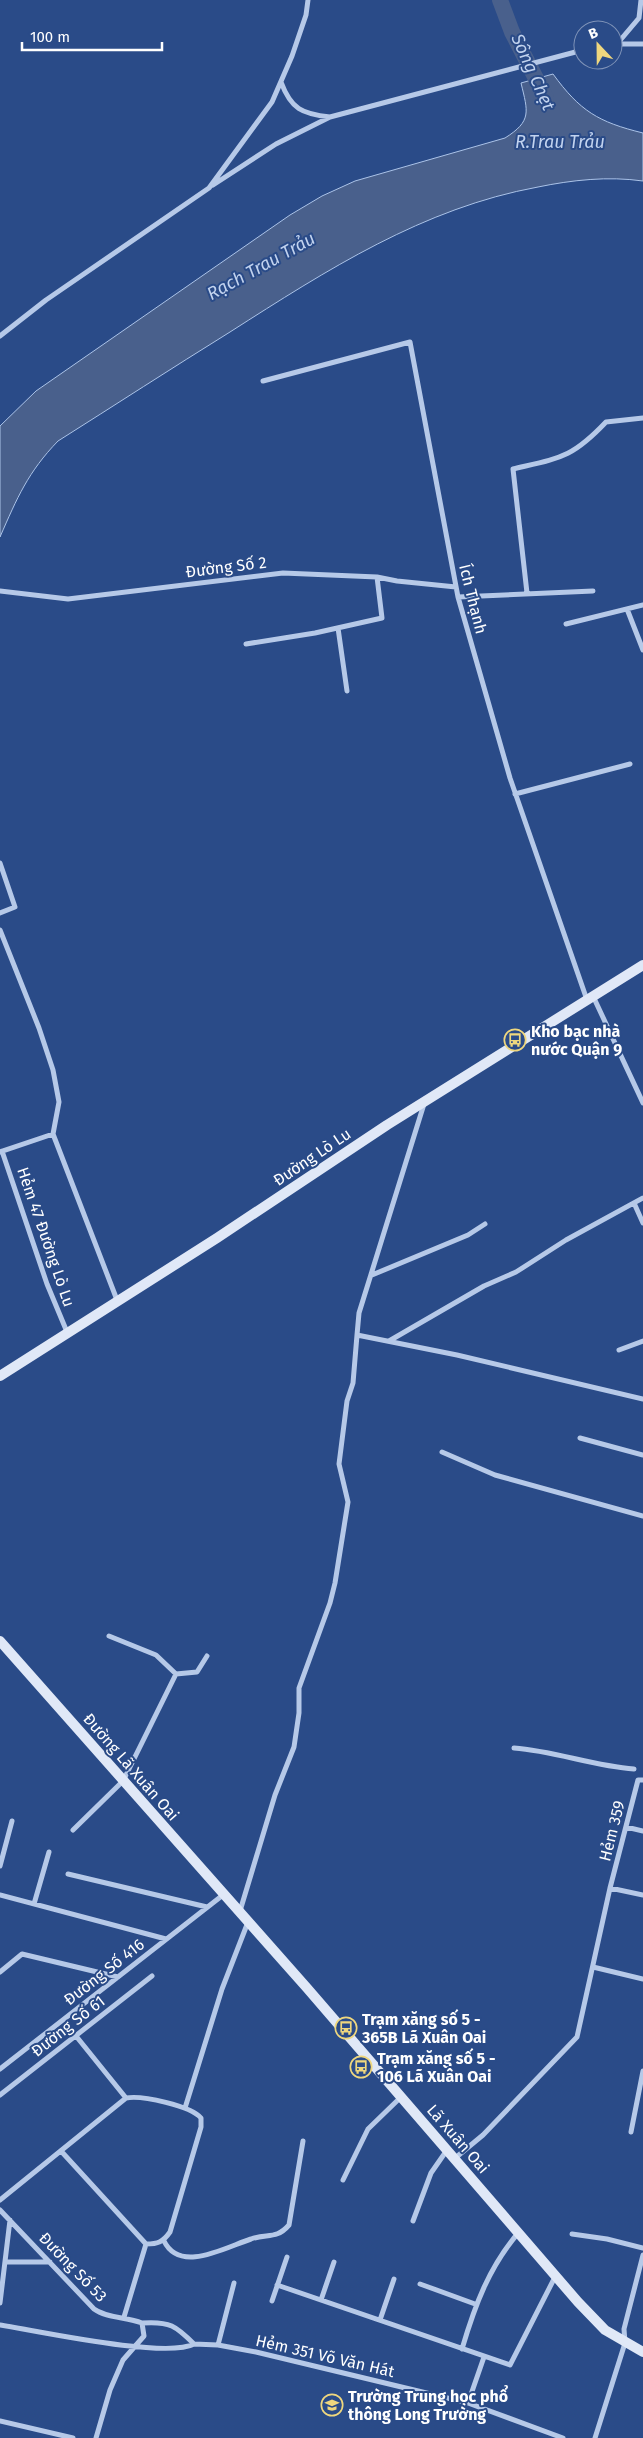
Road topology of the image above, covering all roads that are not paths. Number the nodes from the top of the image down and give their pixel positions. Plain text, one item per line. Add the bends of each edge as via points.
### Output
1 (308, 0) edge
2 (641, 0) edge
3 (623, 35) edge
4 (623, 44) edge
5 (643, 44) edge
6 (573, 53) edge
7 (281, 82) junction
8 (330, 117) junction
9 (209, 188) junction
10 (0, 336) edge
11 (263, 381) dead end
12 (643, 418) edge
13 (377, 577) junction
14 (456, 586) junction
15 (0, 591) edge
16 (593, 591) dead end
17 (527, 593) junction
18 (458, 596) junction
19 (643, 605) edge
20 (627, 609) junction
21 (566, 624) dead end
22 (338, 628) junction
23 (246, 644) dead end
24 (643, 650) edge
25 (347, 691) dead end
26 (630, 764) dead end
27 (516, 794) junction
28 (0, 863) edge
29 (0, 913) edge
30 (0, 930) edge
31 (643, 964) edge
32 (590, 998) junction
33 (424, 1101) junction
34 (643, 1103) edge
35 (53, 1134) junction
36 (1, 1151) edge
37 (643, 1198) edge
38 (634, 1203) junction
39 (643, 1223) edge
40 (485, 1224) dead end
41 (372, 1274) junction
42 (117, 1300) junction
43 (67, 1332) junction
44 (357, 1335) junction
45 (389, 1341) junction
46 (643, 1341) edge
47 (618, 1350) dead end
48 (0, 1376) edge
49 (643, 1399) edge
50 (580, 1438) dead end
51 (442, 1452) dead end
52 (643, 1455) edge
53 (643, 1516) edge
54 (109, 1636) dead end
55 (0, 1641) edge
56 (206, 1656) dead end
57 (176, 1674) junction
58 (514, 1748) dead end
59 (634, 1769) dead end
60 (640, 1780) edge
61 (123, 1781) junction
62 (12, 1822) dead end
63 (626, 1827) junction
64 (73, 1830) dead end
65 (643, 1831) edge
66 (49, 1852) dead end
67 (0, 1866) edge
68 (68, 1874) dead end
69 (610, 1888) junction
70 (0, 1895) edge
71 (223, 1895) junction
72 (643, 1895) edge
73 (34, 1904) junction
74 (207, 1907) junction
75 (240, 1912) junction
76 (248, 1922) junction
77 (166, 1939) junction
78 (593, 1967) junction
79 (0, 1972) edge
80 (152, 1976) dead end
81 (118, 1977) junction
82 (643, 1979) edge
83 (76, 2036) junction
84 (0, 2068) edge
85 (643, 2071) edge
86 (0, 2095) edge
87 (401, 2097) junction
88 (126, 2098) junction
89 (185, 2108) junction
90 (631, 2132) dead end
91 (303, 2141) dead end
92 (447, 2150) junction
93 (61, 2151) junction
94 (454, 2159) junction
95 (343, 2180) dead end
96 (0, 2200) edge
97 (0, 2210) edge
98 (10, 2220) junction
99 (413, 2221) dead end
100 (519, 2232) junction
101 (572, 2234) dead end
102 (164, 2241) junction
103 (146, 2244) junction
104 (643, 2248) edge
105 (643, 2255) edge
106 (287, 2257) dead end
107 (6, 2262) junction
108 (50, 2262) junction
109 (334, 2262) dead end
110 (556, 2277) junction
111 (394, 2279) dead end
112 (234, 2282) dead end
113 (277, 2284) junction
114 (420, 2284) dead end
115 (321, 2300) junction
116 (272, 2301) dead end
117 (0, 2303) edge
118 (476, 2304) junction
119 (124, 2317) junction
120 (380, 2320) junction
121 (142, 2323) junction
122 (0, 2325) edge
123 (625, 2343) junction
124 (194, 2344) junction
125 (218, 2345) junction
126 (137, 2347) junction
127 (462, 2349) junction
128 (643, 2352) edge
129 (484, 2357) junction
130 (468, 2403) junction
131 (0, 2421) edge
132 (73, 2438) edge
133 (96, 2438) edge
134 (562, 2438) edge
135 (595, 2438) edge

1 - 7 street via 306,15
2 - 3 street via 638,18
4 - 5 street
6 - 8 street
7 - 8 street via 293,105 307,114
7 - 9 street via 272,102
8 - 9 street via 276,144
9 - 10 street via 46,300
11 - 14 street, Ích Thạnh via 410,342
12 - 17 street via 606,422 592,438 567,456 513,469
13 - 14 street, Đường Số 2
13 - 15 street, Đường Số 2 via 283,572 68,599
13 - 22 street via 382,618
14 - 18 street, Ích Thạnh
16 - 17 street
17 - 18 street
18 - 27 street, Ích Thạnh
19 - 20 street
20 - 21 street
20 - 24 street
22 - 23 street
22 - 25 street
26 - 27 street
27 - 32 street, Ích Thạnh
28 - 29 street via 15,907
30 - 35 street via 53,1070 59,1102
31 - 32 main road, Đường Lò Lu
32 - 33 main road, Đường Lò Lu
32 - 34 street, Ích Thạnh
33 - 41 street
33 - 42 main road, Đường Lò Lu
35 - 36 street
35 - 42 street
36 - 43 street, Hẻm 47 Đường Lò Lu
37 - 38 street
38 - 39 street
38 - 45 street
40 - 41 street via 468,1235
41 - 44 street via 359,1313
42 - 43 main road, Đường Lò Lu
43 - 48 main road, Đường Lò Lu
44 - 45 street
44 - 75 street via 353,1383 347,1401 338,1464 348,1502 335,1583 299,1688 294,1746 275,1794
45 - 49 street
46 - 47 street
50 - 52 street
51 - 53 street via 495,1474
54 - 57 street via 156,1655
55 - 61 main road, Đường Lã Xuân Oai
56 - 57 street via 198,1672
57 - 61 street
58 - 59 street via 608,1767
60 - 63 street, Hẻm 359
61 - 64 street
61 - 71 main road, Đường Lã Xuân Oai
62 - 67 street
63 - 65 street
63 - 69 street, Hẻm 359
66 - 73 street
68 - 74 street
69 - 72 street
69 - 78 street, Hẻm 359
70 - 73 street
71 - 74 street, Đường Số 416
71 - 75 main road, Đường Lã Xuân Oai
73 - 77 street
74 - 77 street, Đường Số 416
75 - 76 main road, Lã Xuân Oai
76 - 87 main road, Lã Xuân Oai
76 - 89 street via 222,1989
77 - 81 street, Đường Số 416
78 - 82 street
78 - 94 street, Hẻm 359 via 577,2037 489,2129
79 - 81 street via 22,1954
80 - 83 street, Đường Số 61
81 - 84 street, Đường Số 416
83 - 86 street, Đường Số 61
83 - 88 street
85 - 90 street
87 - 92 main road, Lã Xuân Oai
87 - 95 street via 368,2129
88 - 89 street via 136,2096
88 - 93 street
89 - 102 street via 196,2112 201,2118 201,2127 170,2232
91 - 102 street via 289,2225 282,2233 191,2257 168,2250
92 - 94 main road, Lã Xuân Oai
92 - 99 street via 431,2173
93 - 96 street
93 - 103 street
94 - 100 main road, Lã Xuân Oai
97 - 98 street, Đường Số 53
98 - 107 street
98 - 108 street, Đường Số 53
100 - 110 main road, Lã Xuân Oai
100 - 118 street via 494,2266
101 - 104 street
102 - 103 street
103 - 119 street
105 - 123 street via 624,2329
106 - 113 street
107 - 108 street
107 - 117 street
108 - 119 street, Đường Số 53 via 102,2315
109 - 115 street
110 - 123 main road, Lã Xuân Oai via 605,2330
110 - 129 street via 510,2365
111 - 120 street
112 - 125 street
113 - 115 street
113 - 116 street
114 - 118 street
115 - 120 street
118 - 127 street
119 - 121 street, Đường Số 53
120 - 127 street
121 - 124 street via 177,2327
121 - 126 street via 144,2336
122 - 126 street, Hẻm 351 Võ Văn Hát
123 - 128 main road, Lã Xuân Oai
123 - 135 street
124 - 125 street, Hẻm 351 Võ Văn Hát
124 - 126 street, Hẻm 351 Võ Văn Hát via 188,2348 160,2350
125 - 130 street, Hẻm 351 Võ Văn Hát
126 - 133 street via 123,2360
127 - 129 street
129 - 130 street
130 - 134 street, Hẻm 351 Võ Văn Hát
131 - 132 street

